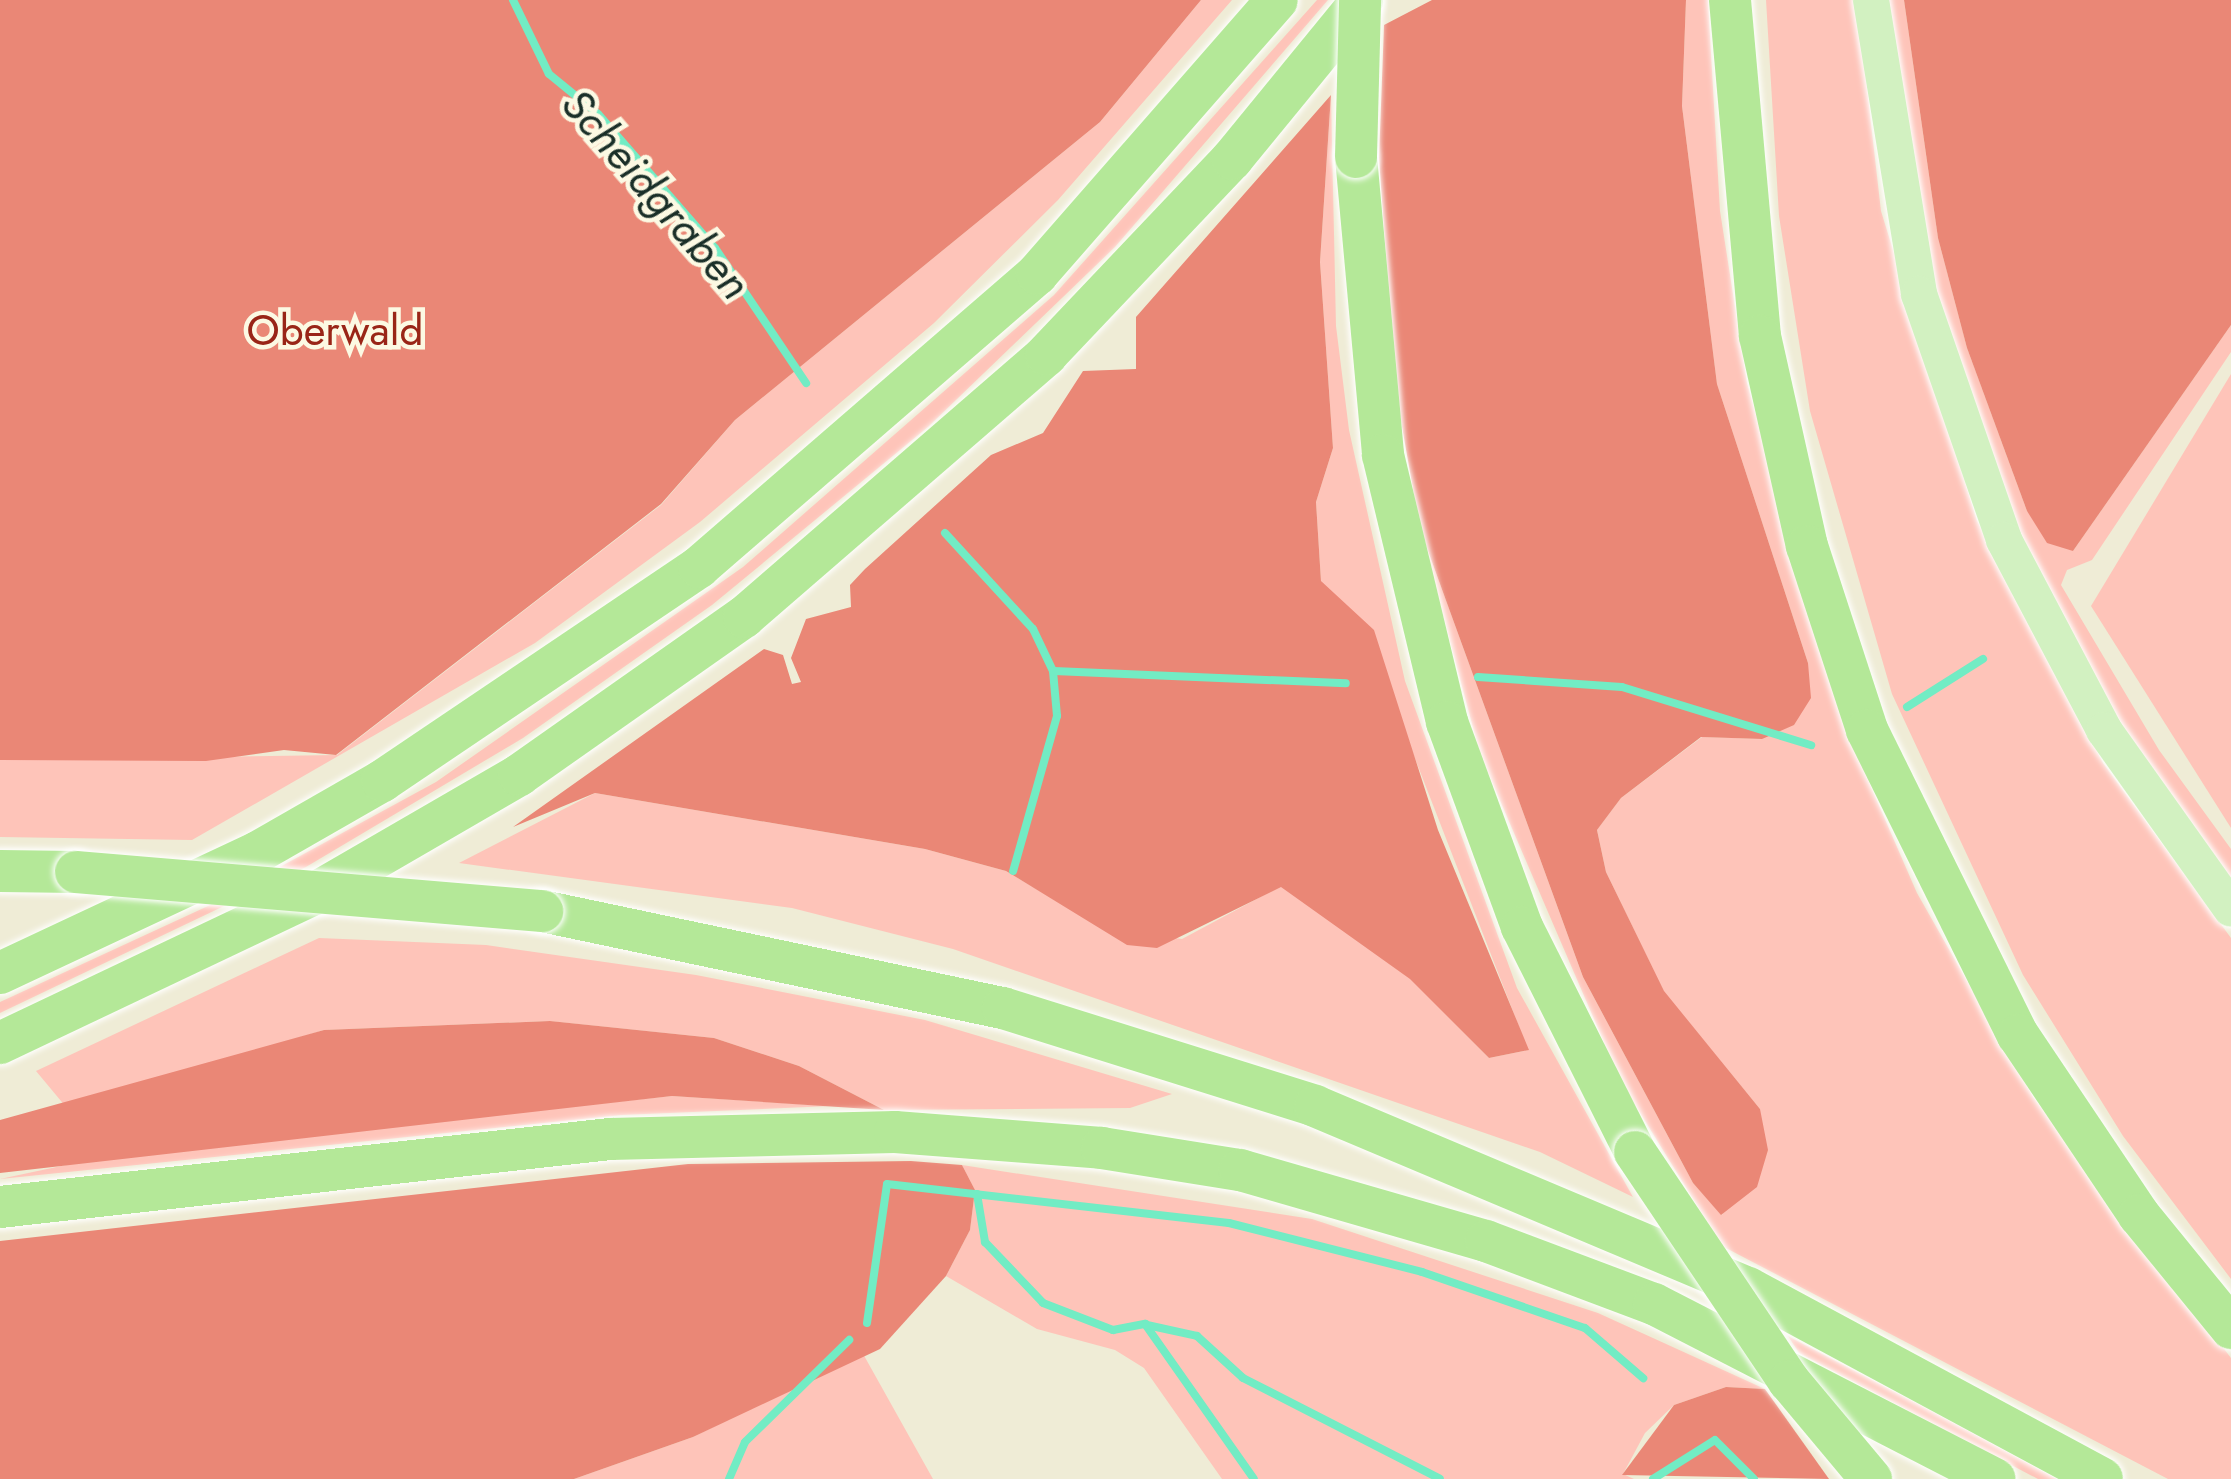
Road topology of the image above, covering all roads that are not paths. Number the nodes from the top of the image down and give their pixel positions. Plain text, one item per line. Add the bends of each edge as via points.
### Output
1 (1277, 0) edge
2 (1361, 0) edge
3 (1730, 0) edge
4 (1870, 0) edge
5 (0, 871) edge
6 (2231, 909) edge
7 (0, 973) edge
8 (0, 1043) edge
9 (0, 1207) edge
10 (2231, 1328) edge
11 (1871, 1479) edge
12 (1995, 1479) edge
13 (2102, 1479) edge

1 - 7 highway via 1037,274 699,567 382,781 259,852
2 - 8 highway via 1232,159 1046,355 744,617 519,776 314,894
2 - 11 highway, bridge via 1356,157 1384,455 1447,722 1522,927 1635,1152 1789,1381
3 - 10 highway via 1760,337 1807,546 1868,730 2018,1035 2139,1215
4 - 6 main road via 1919,294 2004,540 2104,730
5 - 13 highway, bridge via 542,910 982,1003 1315,1106 1748,1288
9 - 12 highway via 629,1138 896,1132 1102,1148 1240,1171 1486,1240 1654,1304

